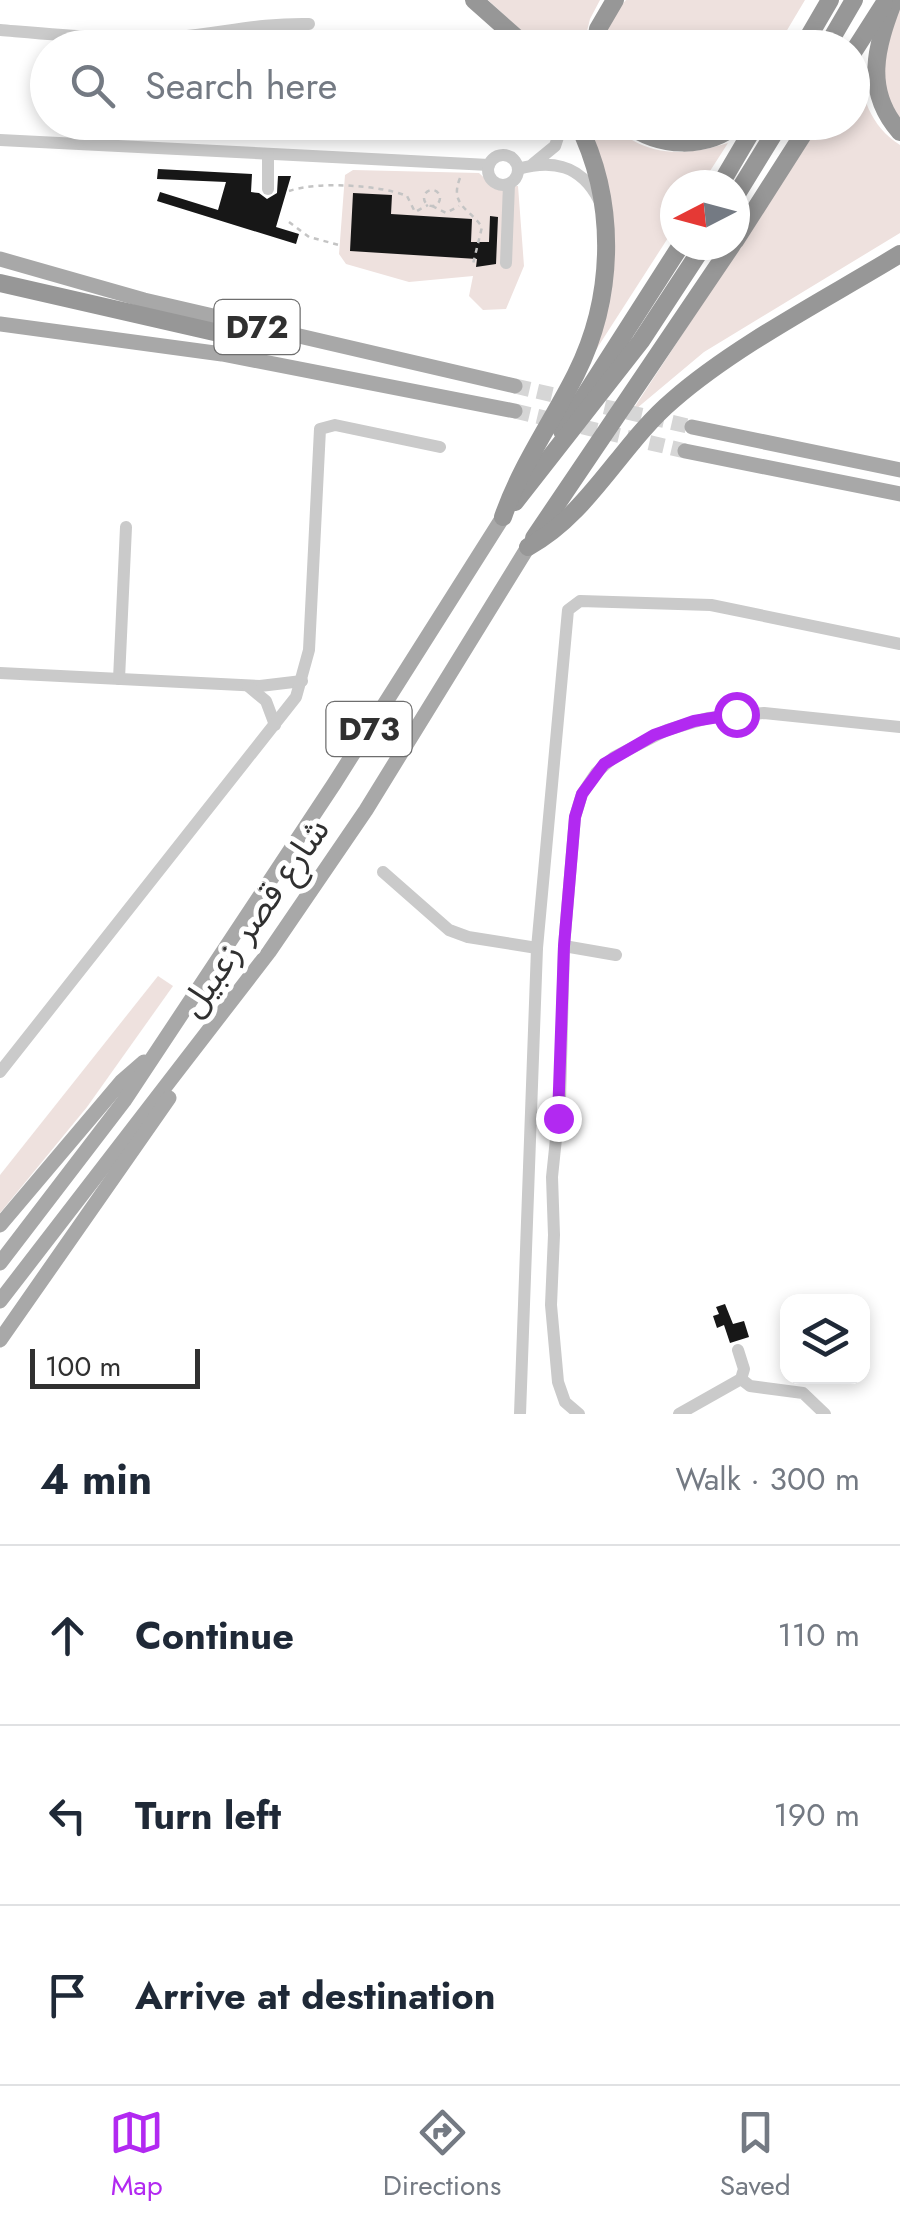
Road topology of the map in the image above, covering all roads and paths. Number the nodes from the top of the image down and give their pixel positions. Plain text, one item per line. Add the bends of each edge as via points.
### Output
1 (474, 0) edge
2 (615, 0) edge
3 (830, 0) edge
4 (854, 0) edge
5 (886, 0) edge
6 (894, 0) edge
7 (309, 24) dead end
8 (0, 30) edge
9 (224, 30) edge
10 (508, 30) edge
11 (598, 30) edge
12 (812, 30) edge
13 (836, 30) edge
14 (867, 30) edge
15 (30, 32) edge
16 (900, 132) edge
17 (0, 140) edge
18 (557, 140) edge
19 (585, 140) edge
20 (660, 140) edge
21 (708, 140) edge
22 (750, 140) edge
23 (767, 140) edge
24 (800, 140) edge
25 (268, 154) junction
26 (468, 164) junction
27 (489, 165) junction
28 (524, 168) junction
29 (738, 170) edge
30 (743, 170) edge
31 (509, 184) junction
32 (268, 189) dead end
33 (289, 191) dead end
34 (460, 205) junction
35 (750, 219) edge
36 (289, 222) dead end
37 (605, 222) junction
38 (338, 245) dead end
39 (900, 254) edge
40 (0, 259) edge
41 (671, 260) edge
42 (694, 260) edge
43 (722, 260) edge
44 (506, 263) dead end
45 (473, 264) dead end
46 (0, 283) edge
47 (0, 324) edge
48 (275, 331) junction
49 (515, 386) tunnel mouth
50 (515, 411) tunnel mouth
51 (692, 426) tunnel mouth
52 (440, 447) dead end
53 (685, 451) tunnel mouth
54 (552, 454) junction
55 (900, 470) edge
56 (900, 494) edge
57 (504, 517) junction
58 (126, 527) dead end
59 (528, 547) junction
60 (900, 644) edge
61 (0, 672) edge
62 (119, 680) junction
63 (302, 681) junction
64 (246, 685) junction
65 (276, 724) junction
66 (900, 727) edge
67 (383, 872) dead end
68 (564, 946) junction
69 (537, 948) junction
70 (616, 955) dead end
71 (151, 1057) junction
72 (0, 1072) edge
73 (180, 1072) junction
74 (0, 1225) edge
75 (0, 1263) edge
76 (0, 1301) edge
77 (0, 1340) edge
78 (738, 1350) dead end
79 (741, 1379) junction
80 (520, 1414) edge
81 (579, 1414) edge
82 (678, 1414) edge
83 (825, 1414) edge

1 - 10 highway
2 - 11 highway
3 - 12 highway
4 - 13 highway
5 - 14 highway
6 - 16 highway via 874,68 881,103
7 - 9 street
8 - 15 street
17 - 25 street
18 - 28 street
19 - 37 highway
20 - 21 highway
22 - 29 highway
23 - 30 highway
24 - 35 highway
25 - 26 street
25 - 32 street
26 - 27 street
26 - 34 path via 456,186
27 - 28 street via 506,156
27 - 31 street via 493,181
28 - 31 street
28 - 37 street via 552,163 572,169 594,191
31 - 44 street
33 - 34 path via 381,187 407,196 416,212 430,206 446,213
34 - 45 path via 482,227
36 - 38 path via 309,237
37 - 57 highway via 604,284 589,344
39 - 59 highway via 693,383 640,431 562,524
40 - 48 main road, D72
41 - 54 highway
42 - 54 highway
43 - 59 highway
46 - 48 highway via 240,337
47 - 50 main road, D72 via 222,354
48 - 49 main road, D72
51 - 55 main road
52 - 63 street via 335,425 320,429
53 - 56 main road
54 - 57 highway
57 - 71 main road, شارع قصر زعبيل / D73
58 - 62 street
59 - 73 main road, شارع قصر زعبيل / D73 via 366,810
60 - 69 street via 699,604 571,606
61 - 62 street
62 - 64 street
63 - 64 street
63 - 65 street
64 - 65 street via 266,701
65 - 72 street
66 - 68 street via 736,714 668,730 614,757 578,805
67 - 69 street via 450,930
68 - 70 street
68 - 81 street via 551,1305 559,1389
69 - 80 street
71 - 74 main road via 121,1082
71 - 75 main road, شارع قصر زعبيل / D73
73 - 76 main road, شارع قصر زعبيل / D73
73 - 77 main road via 162,1112
78 - 79 street
79 - 82 street
79 - 83 street via 803,1393

